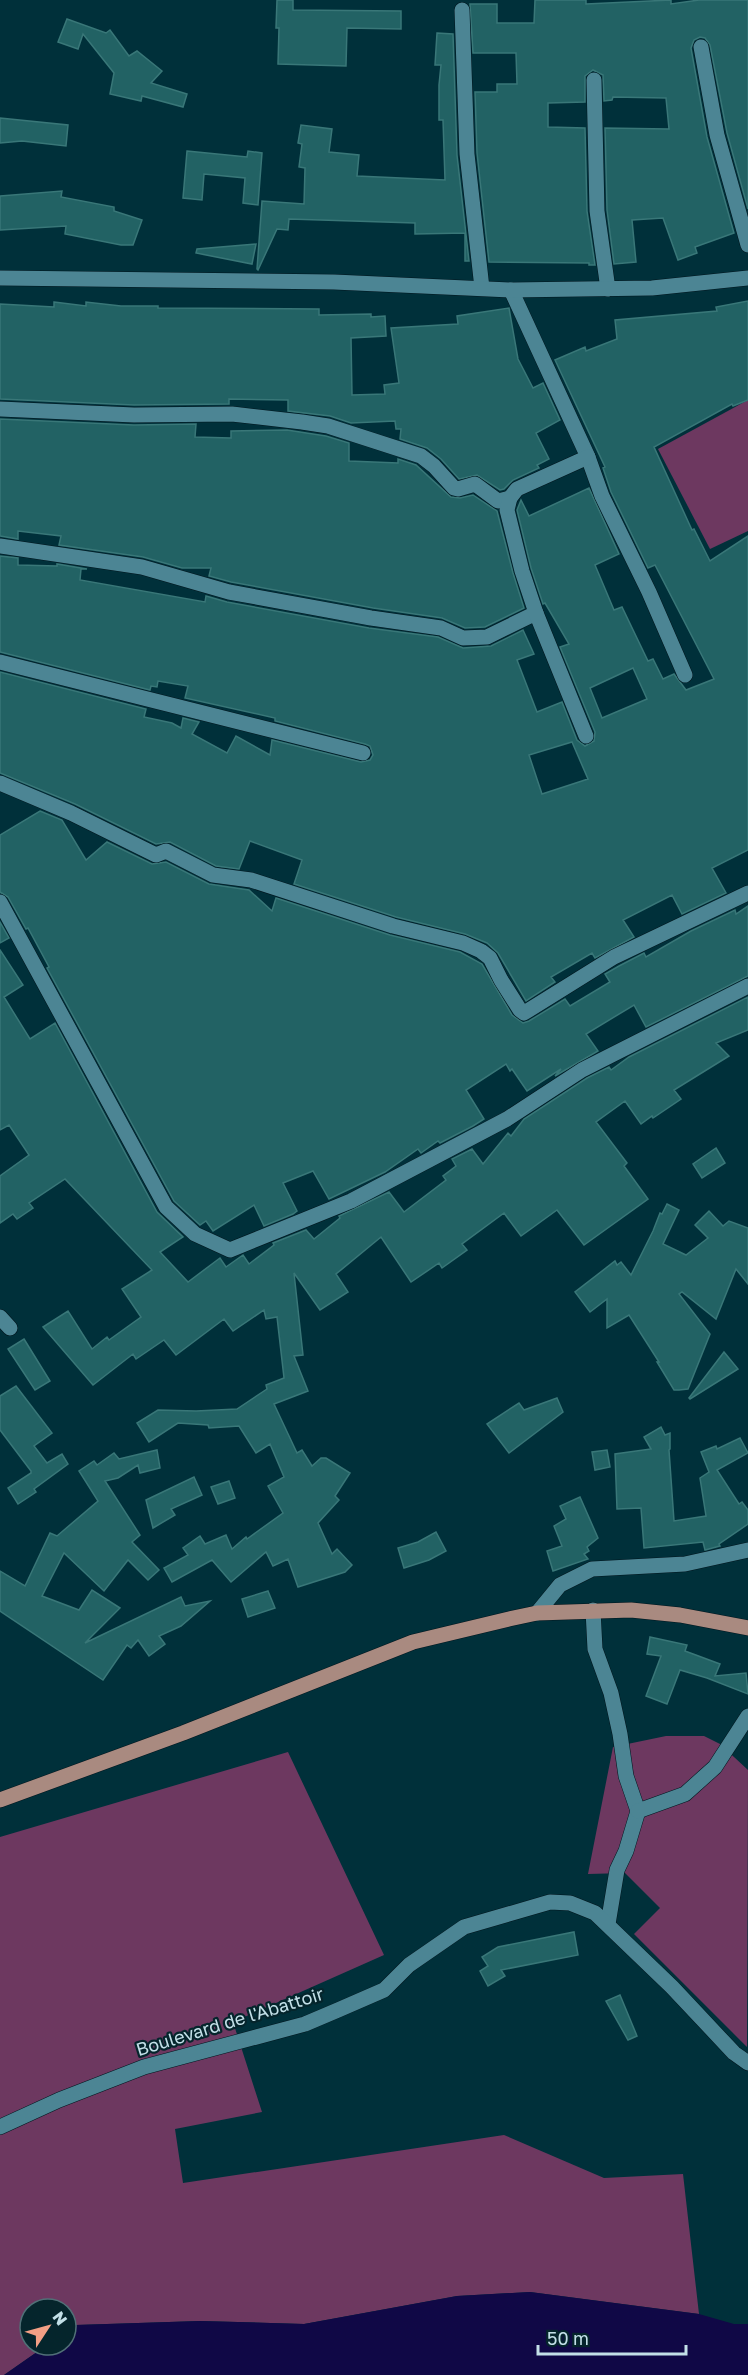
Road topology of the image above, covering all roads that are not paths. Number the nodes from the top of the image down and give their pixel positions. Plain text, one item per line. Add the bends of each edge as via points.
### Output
1 (462, 10) dead end
2 (701, 47) dead end
3 (594, 80) dead end
4 (748, 245) edge
5 (0, 278) edge
6 (748, 278) edge
7 (482, 288) junction
8 (608, 289) junction
9 (511, 290) junction
10 (0, 409) edge
11 (588, 458) junction
12 (510, 498) junction
13 (0, 546) edge
14 (536, 613) junction
15 (0, 662) edge
16 (685, 675) dead end
17 (586, 736) dead end
18 (363, 753) dead end
19 (0, 783) edge
20 (748, 892) edge
21 (0, 902) edge
22 (748, 986) edge
23 (748, 1550) edge
24 (593, 1610) junction
25 (537, 1613) junction
26 (748, 1628) edge
27 (748, 1716) edge
28 (0, 1800) edge
29 (638, 1811) junction
30 (608, 1924) junction
31 (748, 2063) edge
32 (0, 2127) edge

1 - 7 street via 467,154
2 - 4 street via 717,135
3 - 8 street via 597,211
5 - 7 street
6 - 8 street
7 - 9 street
8 - 9 street
9 - 11 street
10 - 12 street via 134,415 232,414 328,426 421,456 454,488 475,484 498,501
11 - 12 street via 517,489
11 - 16 street
12 - 14 street via 507,510
13 - 14 street via 142,567 229,592 441,627 463,639 487,637
14 - 17 street
15 - 18 street
19 - 20 street via 156,855 166,851 213,875 250,880 481,951 490,958 524,1013 614,957
21 - 22 street via 166,1208 195,1234 230,1251 351,1201 507,1119 582,1070
23 - 25 street via 686,1564 592,1569 560,1585
24 - 25 main road
24 - 26 main road via 680,1615
24 - 29 street via 594,1648 611,1693 626,1776
25 - 28 main road via 413,1642
27 - 29 street via 715,1767 685,1794
29 - 30 street via 617,1870
30 - 31 street, Boulevard de l'Abattoir
30 - 32 street, Boulevard de l'Abattoir via 595,1913 570,1903 550,1902 464,1927 409,1965 384,1990 338,2010 305,2024 144,2067

